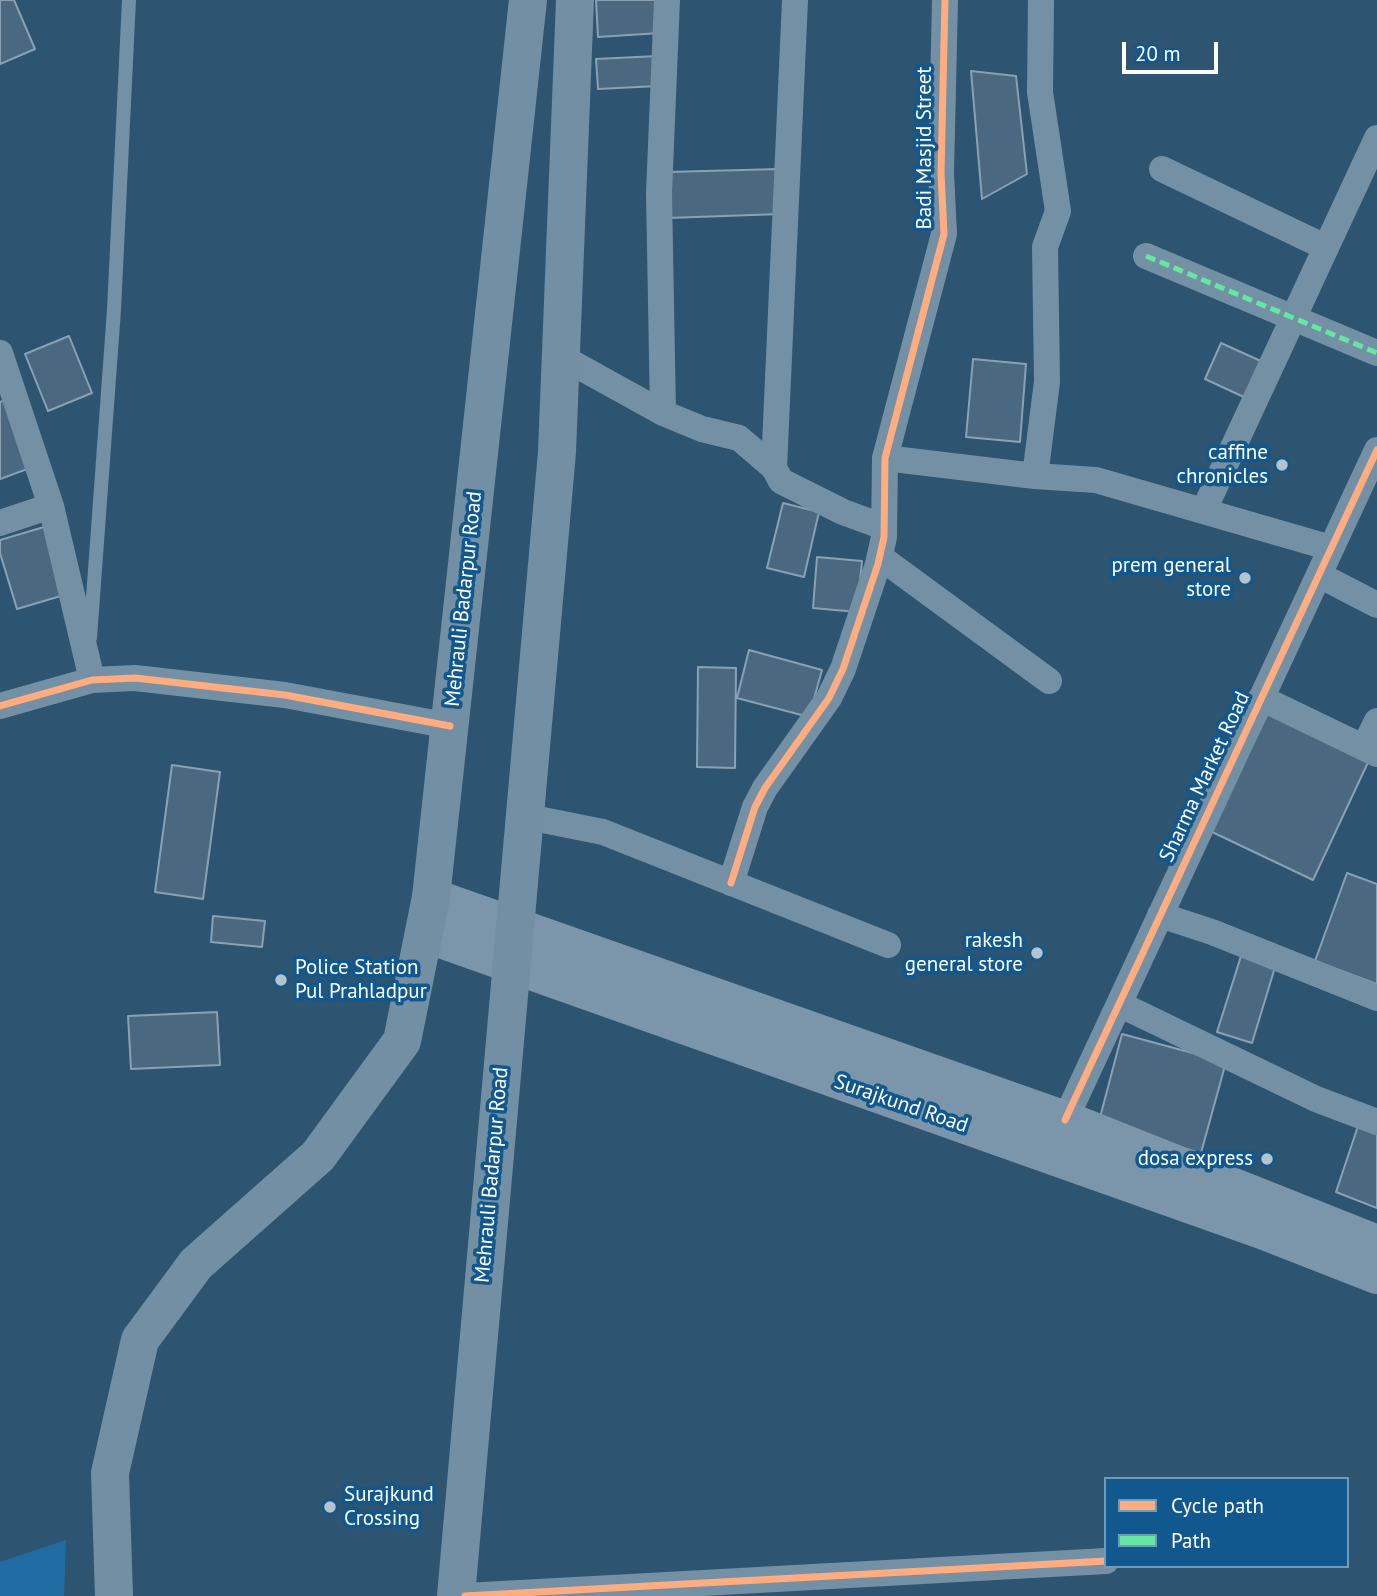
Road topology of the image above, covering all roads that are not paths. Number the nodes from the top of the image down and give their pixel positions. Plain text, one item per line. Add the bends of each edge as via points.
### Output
1 (129, 0) edge
2 (528, 0) edge
3 (575, 0) edge
4 (667, 0) edge
5 (795, 0) edge
6 (945, 0) edge
7 (1041, 0) edge
8 (1377, 138) edge
9 (1162, 169) dead end
10 (1325, 247) junction
11 (1146, 256) dead end
12 (1292, 319) junction
13 (0, 353) edge
14 (1377, 353) edge
15 (560, 356) junction
16 (663, 413) junction
17 (1377, 450) edge
18 (885, 458) junction
19 (774, 468) junction
20 (1035, 476) junction
21 (51, 506) junction
22 (1204, 510) junction
23 (0, 523) edge
24 (884, 527) junction
25 (1331, 548) junction
26 (880, 557) junction
27 (1319, 575) junction
28 (1377, 605) edge
29 (90, 667) junction
30 (1049, 681) dead end
31 (1261, 698) junction
32 (0, 706) edge
33 (1377, 720) edge
34 (450, 726) junction
35 (1370, 751) edge
36 (523, 816) junction
37 (731, 883) junction
38 (428, 915) junction
39 (1160, 915) junction
40 (513, 926) junction
41 (888, 946) dead end
42 (510, 963) junction
43 (1377, 998) edge
44 (1119, 1004) junction
45 (1065, 1120) junction
46 (1377, 1122) edge
47 (1377, 1244) edge
48 (1377, 1275) edge
49 (1104, 1561) edge
50 (114, 1596) edge
51 (456, 1596) edge
52 (465, 1596) edge

1 - 29 lane
2 - 34 main road, Mehrauli Badarpur Road
3 - 15 main road, Mehrauli Badarpur Road
4 - 16 street via 659,193
5 - 19 street
6 - 18 street, Badi Masjid Street via 944,234
7 - 20 street via 1040,92 1058,211 1045,247 1047,382
8 - 10 street
9 - 10 street
10 - 12 street
11 - 12 street
12 - 14 street
12 - 22 street
13 - 21 street
15 - 16 street
15 - 36 main road, Mehrauli Badarpur Road via 556,452
16 - 19 street via 739,438
17 - 25 street, Sharma Market Road
18 - 20 street
18 - 24 street, Badi Masjid Street
19 - 24 street via 781,481
20 - 22 street via 1096,480
21 - 23 street
21 - 29 street
22 - 25 street
24 - 26 street, Badi Masjid Street
25 - 27 street, Sharma Market Road
26 - 30 street
26 - 37 street, Badi Masjid Street via 844,669 829,698 765,788
27 - 28 street
27 - 31 street, Sharma Market Road
29 - 32 street
29 - 34 street via 135,678 285,695
31 - 35 street
31 - 39 street, Sharma Market Road
33 - 35 street
34 - 38 main road, Mehrauli Badarpur Road
36 - 37 street via 593,829
36 - 40 main road, Mehrauli Badarpur Road
37 - 41 street
38 - 40 main road, Surajkund Road
38 - 42 main road, Surajkund Road
38 - 50 main road, Mehrauli Badarpur Road via 402,1041 318,1156 196,1264 140,1340 110,1473
39 - 43 street
39 - 44 street, Sharma Market Road
40 - 42 main road, Mehrauli Badarpur Road
40 - 45 main road, Surajkund Road
42 - 48 main road, Surajkund Road
42 - 51 main road, Mehrauli Badarpur Road
44 - 45 street, Sharma Market Road
44 - 46 street via 1316,1099
45 - 47 main road, Surajkund Road
49 - 52 street

